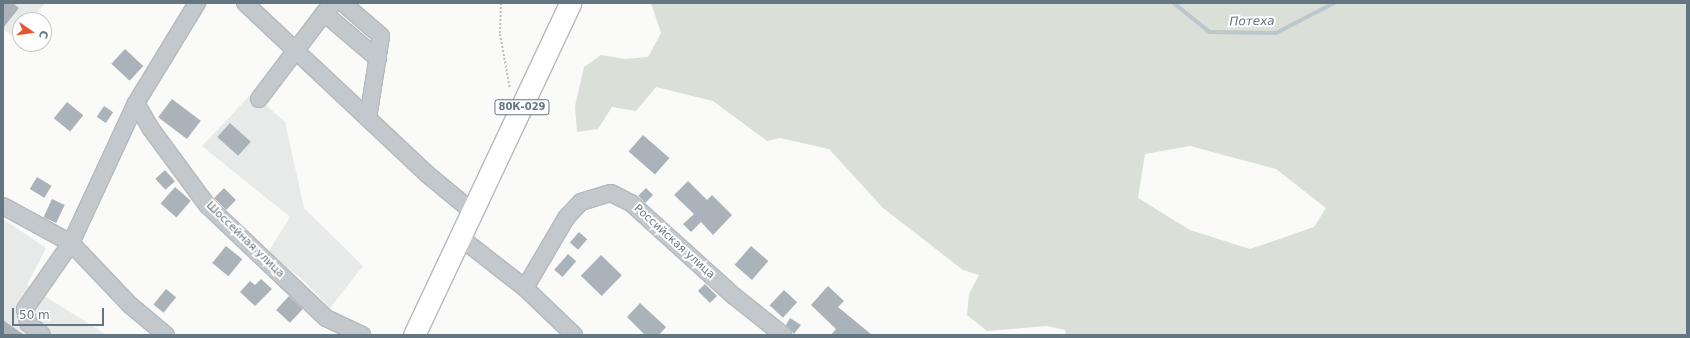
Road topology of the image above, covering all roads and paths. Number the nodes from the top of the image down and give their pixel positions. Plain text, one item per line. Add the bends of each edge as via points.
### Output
1 (197, 3) edge
2 (245, 3) edge
3 (343, 3) edge
4 (501, 3) edge
5 (570, 3) edge
6 (328, 8) edge
7 (296, 51) junction
8 (378, 59) junction
9 (259, 99) dead end
10 (136, 103) junction
11 (522, 107) junction
12 (368, 118) junction
13 (3, 206) edge
14 (473, 212) junction
15 (461, 238) junction
16 (71, 244) junction
17 (525, 288) junction
18 (42, 335) edge
19 (166, 335) edge
20 (362, 335) edge
21 (414, 335) edge
22 (574, 335) edge
23 (783, 335) edge

1 - 10 street
2 - 7 street
3 - 8 street via 381,36
4 - 11 path via 500,34 513,102
5 - 11 main road, 80К-029
6 - 7 street
6 - 8 street
7 - 9 street
7 - 12 street
8 - 12 street
10 - 16 street
10 - 20 street, Шоссейная улица via 151,129 207,205 326,318
11 - 14 main road, 80К-029
12 - 14 street via 427,174
13 - 16 street
14 - 15 main road, 80К-029
15 - 17 street
15 - 21 main road, 80К-029
16 - 18 street via 25,309 28,323
16 - 19 street via 130,305
17 - 22 street
17 - 23 street, Российская улица via 566,218 581,202 611,193 631,203 734,296

